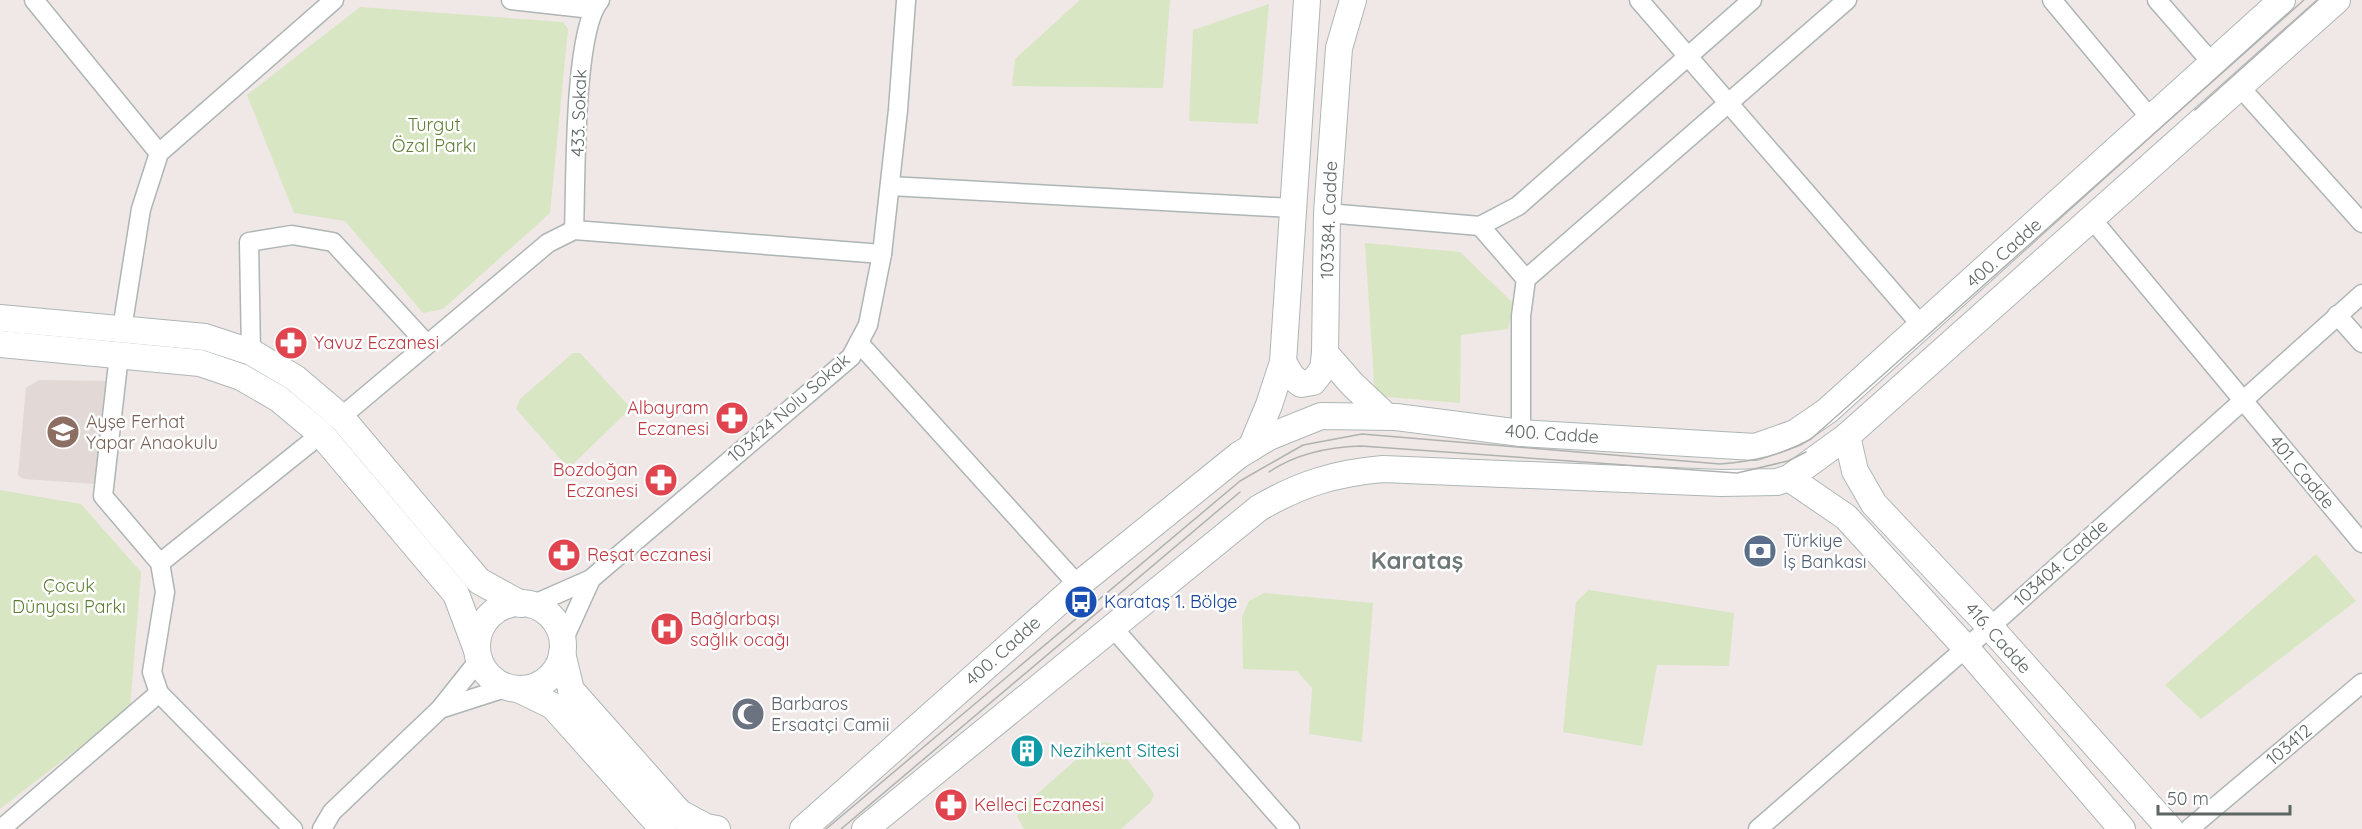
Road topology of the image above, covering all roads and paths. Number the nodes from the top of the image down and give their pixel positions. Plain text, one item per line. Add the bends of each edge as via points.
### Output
1 (34, 0) edge
2 (334, 0) edge
3 (510, 0) edge
4 (906, 0) edge
5 (1307, 0) edge
6 (1353, 0) edge
7 (1639, 0) edge
8 (1752, 0) edge
9 (1847, 0) edge
10 (2052, 0) edge
11 (2157, 0) edge
12 (2282, 0) edge
13 (2337, 0) edge
14 (596, 5) edge
15 (1687, 57) junction
16 (2212, 63) junction
17 (2239, 86) junction
18 (1728, 102) junction
19 (2152, 120) junction
20 (159, 153) junction
21 (890, 186) junction
22 (1291, 208) junction
23 (1327, 213) junction
24 (2091, 218) junction
25 (2362, 223) edge
26 (1480, 226) junction
27 (574, 230) junction
28 (882, 254) junction
29 (1526, 279) junction
30 (2362, 294) edge
31 (2337, 315) junction
32 (0, 318) edge
33 (1922, 326) junction
34 (122, 329) junction
35 (426, 343) junction
36 (859, 343) junction
37 (2362, 343) edge
38 (0, 344) edge
39 (251, 352) junction
40 (1325, 353) junction
41 (119, 355) junction
42 (1282, 362) junction
43 (2241, 402) junction
44 (341, 417) junction
45 (1387, 417) junction
46 (1521, 433) junction
47 (321, 434) junction
48 (1847, 436) junction
49 (1251, 448) junction
50 (1789, 478) junction
51 (2362, 543) edge
52 (160, 563) junction
53 (591, 579) junction
54 (1078, 585) junction
55 (526, 604) junction
56 (1990, 627) junction
57 (1113, 629) junction
58 (562, 648) junction
59 (1966, 648) junction
60 (478, 655) junction
61 (2362, 683) edge
62 (513, 688) junction
63 (159, 693) junction
64 (440, 710) junction
65 (671, 825) edge
66 (805, 827) edge
67 (1, 829) edge
68 (293, 829) edge
69 (322, 829) edge
70 (717, 829) edge
71 (782, 829) edge
72 (865, 829) edge
73 (1290, 829) edge
74 (1758, 829) edge
75 (2122, 829) edge
76 (2170, 829) edge
77 (2189, 829) edge

1 - 20 street
2 - 20 street
3 - 14 street
4 - 21 street, 103424 Nolu Sokak
5 - 22 street
6 - 23 street, 103384. Cadde via 1339,48
7 - 15 street
8 - 15 street
9 - 18 street
10 - 19 street
11 - 16 street
12 - 16 street, 400. Cadde
13 - 17 street, 400. Cadde
14 - 27 street, 433. Sokak via 582,46
15 - 18 street
15 - 26 street via 1518,206
16 - 19 street, 400. Cadde
17 - 24 street, 400. Cadde
17 - 25 street
18 - 29 street
18 - 33 street
19 - 33 street, 400. Cadde
20 - 34 street via 141,209
21 - 22 street
21 - 28 street, 103424 Nolu Sokak
22 - 42 street
23 - 26 street
23 - 40 street, 103384. Cadde
24 - 43 street, 401. Cadde
24 - 48 street, 400. Cadde
26 - 29 street
27 - 28 street
27 - 35 street via 548,243
28 - 36 street, 103424 Nolu Sokak via 868,325
29 - 46 street via 1521,316
30 - 31 street, 103404. Cadde
31 - 37 street
31 - 43 street, 103404. Cadde
32 - 34 street
33 - 46 street, 400. Cadde via 1827,411 1795,433 1755,447
34 - 39 street via 205,337
35 - 39 street via 333,242 292,235 249,242
35 - 44 street
36 - 53 street, 103424 Nolu Sokak via 851,357
36 - 54 street
38 - 41 street
39 - 44 street via 295,378
40 - 42 street via 1323,369 1313,382 1301,384
40 - 45 street
41 - 47 street via 200,363 241,377 279,399
41 - 52 street via 103,496
42 - 49 street
43 - 51 street, 401. Cadde
43 - 56 street, 103404. Cadde
44 - 55 street via 479,581
45 - 46 street, 400. Cadde
45 - 49 street, 400. Cadde via 1321,416
47 - 52 street
47 - 60 street via 456,594
48 - 50 street, 400. Cadde
48 - 56 street, 416. Cadde via 1855,471 1874,504
49 - 54 street, 400. Cadde
50 - 57 street, 400. Cadde via 1777,482 1721,483 1383,469 1347,472 1290,490 1259,508
50 - 59 street via 1846,517
52 - 63 street via 165,592 152,672
53 - 55 street, 103424 Nolu Sokak
53 - 58 street, 103424 Nolu Sokak
54 - 66 street, 400. Cadde
55 - 58 street via 549,615 560,632
55 - 60 street via 501,608 485,621 477,640
56 - 59 street, 103404. Cadde
56 - 76 street, 416. Cadde
57 - 72 street, 400. Cadde
57 - 73 street
58 - 62 street via 554,672 547,679 538,685
58 - 65 street via 571,690
59 - 74 street, 103404. Cadde
59 - 75 street
60 - 62 street via 490,677
60 - 64 street
61 - 77 street, 103412
62 - 64 street
62 - 65 street via 554,706
63 - 67 street
63 - 68 street
64 - 69 street via 332,812
65 - 70 street
66 - 71 street

